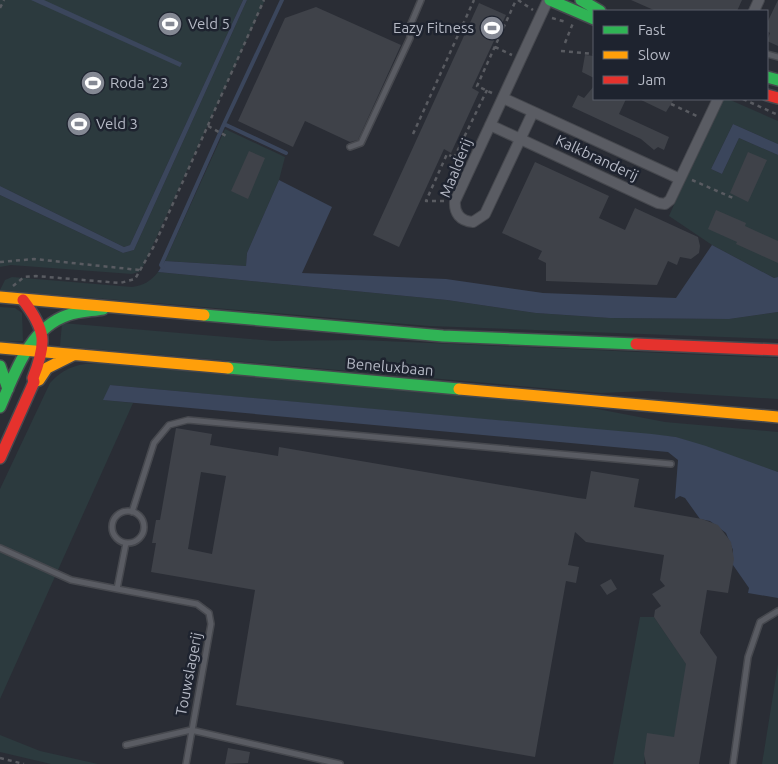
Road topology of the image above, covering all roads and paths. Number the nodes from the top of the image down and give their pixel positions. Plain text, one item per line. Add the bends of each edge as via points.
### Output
1 (4, 0) edge
2 (264, 0) edge
3 (421, 0) edge
4 (474, 0) edge
5 (517, 0) edge
6 (549, 0) edge
7 (581, 0) edge
8 (0, 8) edge
9 (596, 10) edge
10 (542, 13) junction
11 (573, 24) dead end
12 (495, 47) junction
13 (561, 51) dead end
14 (593, 54) edge
15 (521, 59) junction
16 (487, 90) junction
17 (503, 98) junction
18 (718, 100) edge
19 (671, 104) dead end
20 (533, 112) junction
21 (707, 121) junction
22 (490, 125) junction
23 (208, 126) junction
24 (413, 134) dead end
25 (228, 137) dead end
26 (520, 139) junction
27 (350, 147) dead end
28 (454, 158) junction
29 (471, 166) junction
30 (681, 178) junction
31 (733, 198) dead end
32 (455, 201) junction
33 (0, 262) edge
34 (140, 270) junction
35 (3, 297) edge
36 (23, 300) junction
37 (113, 307) junction
38 (42, 330) junction
39 (0, 348) edge
40 (28, 350) junction
41 (778, 350) edge
42 (44, 352) junction
43 (74, 354) junction
44 (0, 366) edge
45 (34, 382) junction
46 (8, 389) junction
47 (0, 407) edge
48 (778, 417) edge
49 (0, 458) edge
50 (671, 464) dead end
51 (132, 512) junction
52 (126, 543) junction
53 (0, 548) edge
54 (116, 589) junction
55 (778, 612) edge
56 (191, 730) junction
57 (126, 745) dead end
58 (0, 758) edge
59 (24, 764) edge
60 (186, 764) edge
61 (340, 764) edge
62 (734, 764) edge

1 - 8 path
2 - 23 path
3 - 27 lane via 410,26 410,38 361,143
4 - 24 path
5 - 10 path
5 - 12 path
6 - 9 main road
6 - 10 street, Maalderij
7 - 9 main road
10 - 11 path
10 - 15 street, Maalderij
12 - 15 path
12 - 16 path via 477,86
13 - 14 path
15 - 17 street, Maalderij
16 - 17 path
16 - 28 path
17 - 20 street, Kalkbranderij
17 - 22 street, Maalderij
18 - 21 street, Kalkbranderij
19 - 21 path
20 - 26 street, Maalderij
20 - 30 street, Kalkbranderij
21 - 30 street, Kalkbranderij
22 - 26 street, Kalkbranderij
22 - 29 street, Maalderij
23 - 25 path
23 - 34 path
26 - 30 street, Kalkbranderij via 658,203 665,204 670,200
26 - 32 street, Maalderij via 482,218 473,222 463,220 455,210
28 - 29 path
28 - 32 path via 447,154 426,201
29 - 32 street, Maalderij
30 - 31 path
33 - 34 path via 34,259
34 - 35 path via 135,280 120,283 24,277
35 - 36 main road
36 - 37 main road
36 - 38 main road via 34,312
37 - 38 main road via 67,315
37 - 41 main road via 443,336
38 - 40 main road
38 - 42 main road
39 - 40 main road, Beneluxbaan
40 - 42 main road, Beneluxbaan
40 - 46 main road
42 - 43 main road, Beneluxbaan
42 - 45 main road
43 - 45 main road via 47,368
43 - 48 main road, Beneluxbaan
44 - 46 main road
45 - 49 main road
46 - 47 main road
50 - 51 lane via 188,420 168,425 154,443
51 - 52 lane via 142,520 143,532 136,541
51 - 52 lane via 119,514 113,522 115,536
52 - 54 lane
53 - 54 lane via 71,580
54 - 56 lane, Touwslagerij via 197,604 209,613 211,624
55 - 62 lane via 760,622 748,656
56 - 57 lane
56 - 60 lane, Touwslagerij
56 - 61 lane
58 - 59 path

